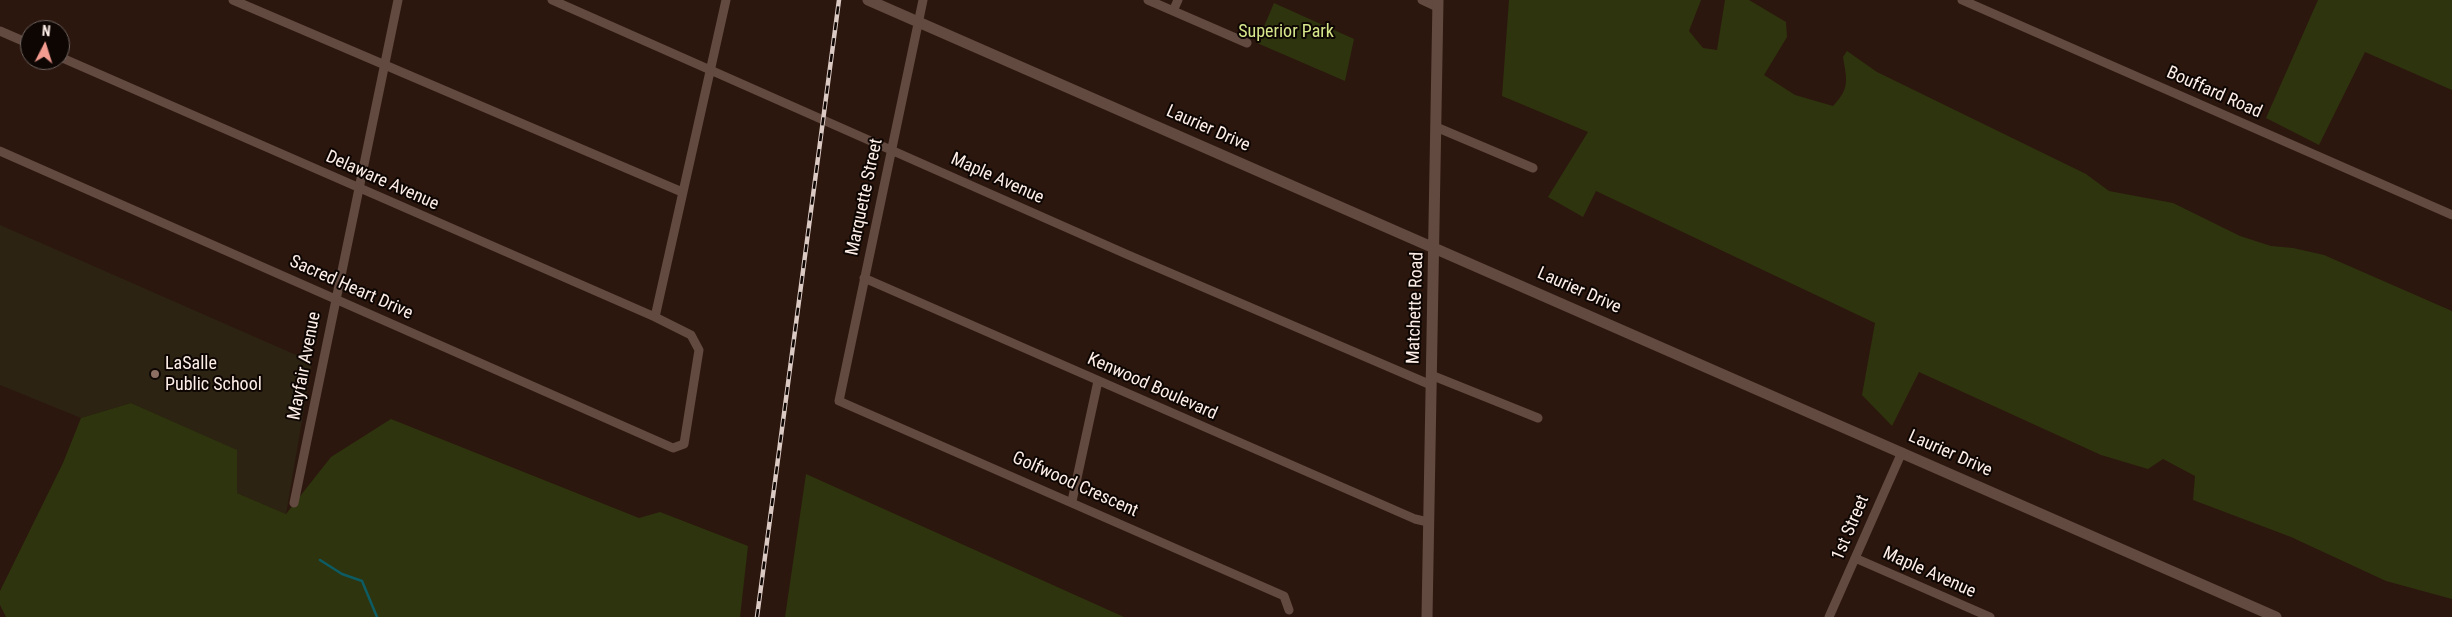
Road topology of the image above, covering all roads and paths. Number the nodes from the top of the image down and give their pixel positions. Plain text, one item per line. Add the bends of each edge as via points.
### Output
1 (233, 0) edge
2 (398, 0) edge
3 (552, 0) edge
4 (726, 0) edge
5 (868, 0) edge
6 (923, 0) edge
7 (1148, 0) edge
8 (1178, 0) edge
9 (1422, 0) edge
10 (1962, 0) edge
11 (1438, 4) edge
12 (1173, 11) junction
13 (919, 22) junction
14 (0, 30) edge
15 (20, 39) edge
16 (1247, 43) dead end
17 (70, 61) edge
18 (384, 64) junction
19 (710, 70) junction
20 (1436, 127) junction
21 (891, 150) junction
22 (0, 151) edge
23 (1533, 168) dead end
24 (358, 188) junction
25 (682, 192) junction
26 (2452, 215) edge
27 (1435, 247) junction
28 (864, 278) junction
29 (334, 299) junction
30 (655, 317) junction
31 (691, 335) joint
32 (1431, 380) junction
33 (1098, 381) junction
34 (839, 400) joint
35 (1538, 418) dead end
36 (1902, 452) junction
37 (1072, 501) junction
38 (294, 503) dead end
39 (1428, 522) junction
40 (1855, 558) junction
41 (1289, 610) dead end
42 (1427, 617) edge
43 (1829, 617) edge
44 (1990, 617) edge
45 (2276, 617) edge

1 - 18 street
2 - 18 street, Mayfair Avenue
3 - 19 street, Maple Avenue
4 - 19 street
5 - 13 street, Laurier Drive
6 - 13 street, Marquette Street
7 - 12 street
8 - 12 street
9 - 11 street
10 - 26 street, Bouffard Road
11 - 20 street, Matchette Road
12 - 16 street
13 - 21 street, Marquette Street
13 - 27 street, Laurier Drive
14 - 15 street
17 - 24 street, Delaware Avenue
18 - 24 street, Mayfair Avenue
18 - 25 street
19 - 21 street, Maple Avenue
19 - 25 street
20 - 23 street
20 - 27 street, Matchette Road
21 - 28 street, Marquette Street
21 - 32 street, Maple Avenue
22 - 29 street, Sacred Heart Drive
24 - 29 street, Mayfair Avenue
24 - 30 street, Delaware Avenue
25 - 30 street
27 - 32 street, Matchette Road
27 - 36 street, Laurier Drive
28 - 33 street, Kenwood Boulevard
28 - 34 street, Marquette Street
29 - 31 street, Sacred Heart Drive via 673,448 680,447 687,439 699,350
29 - 38 street, Mayfair Avenue
30 - 31 street, Delaware Avenue
32 - 35 street, Maple Avenue
32 - 39 street, Matchette Road
33 - 37 street
33 - 39 street, Kenwood Boulevard
34 - 37 street, Golfwood Crescent
36 - 40 street, 1st Street
36 - 45 street, Laurier Drive
37 - 41 street, Golfwood Crescent via 1284,596
39 - 42 street, Matchette Road
40 - 43 street, 1st Street
40 - 44 street, Maple Avenue

